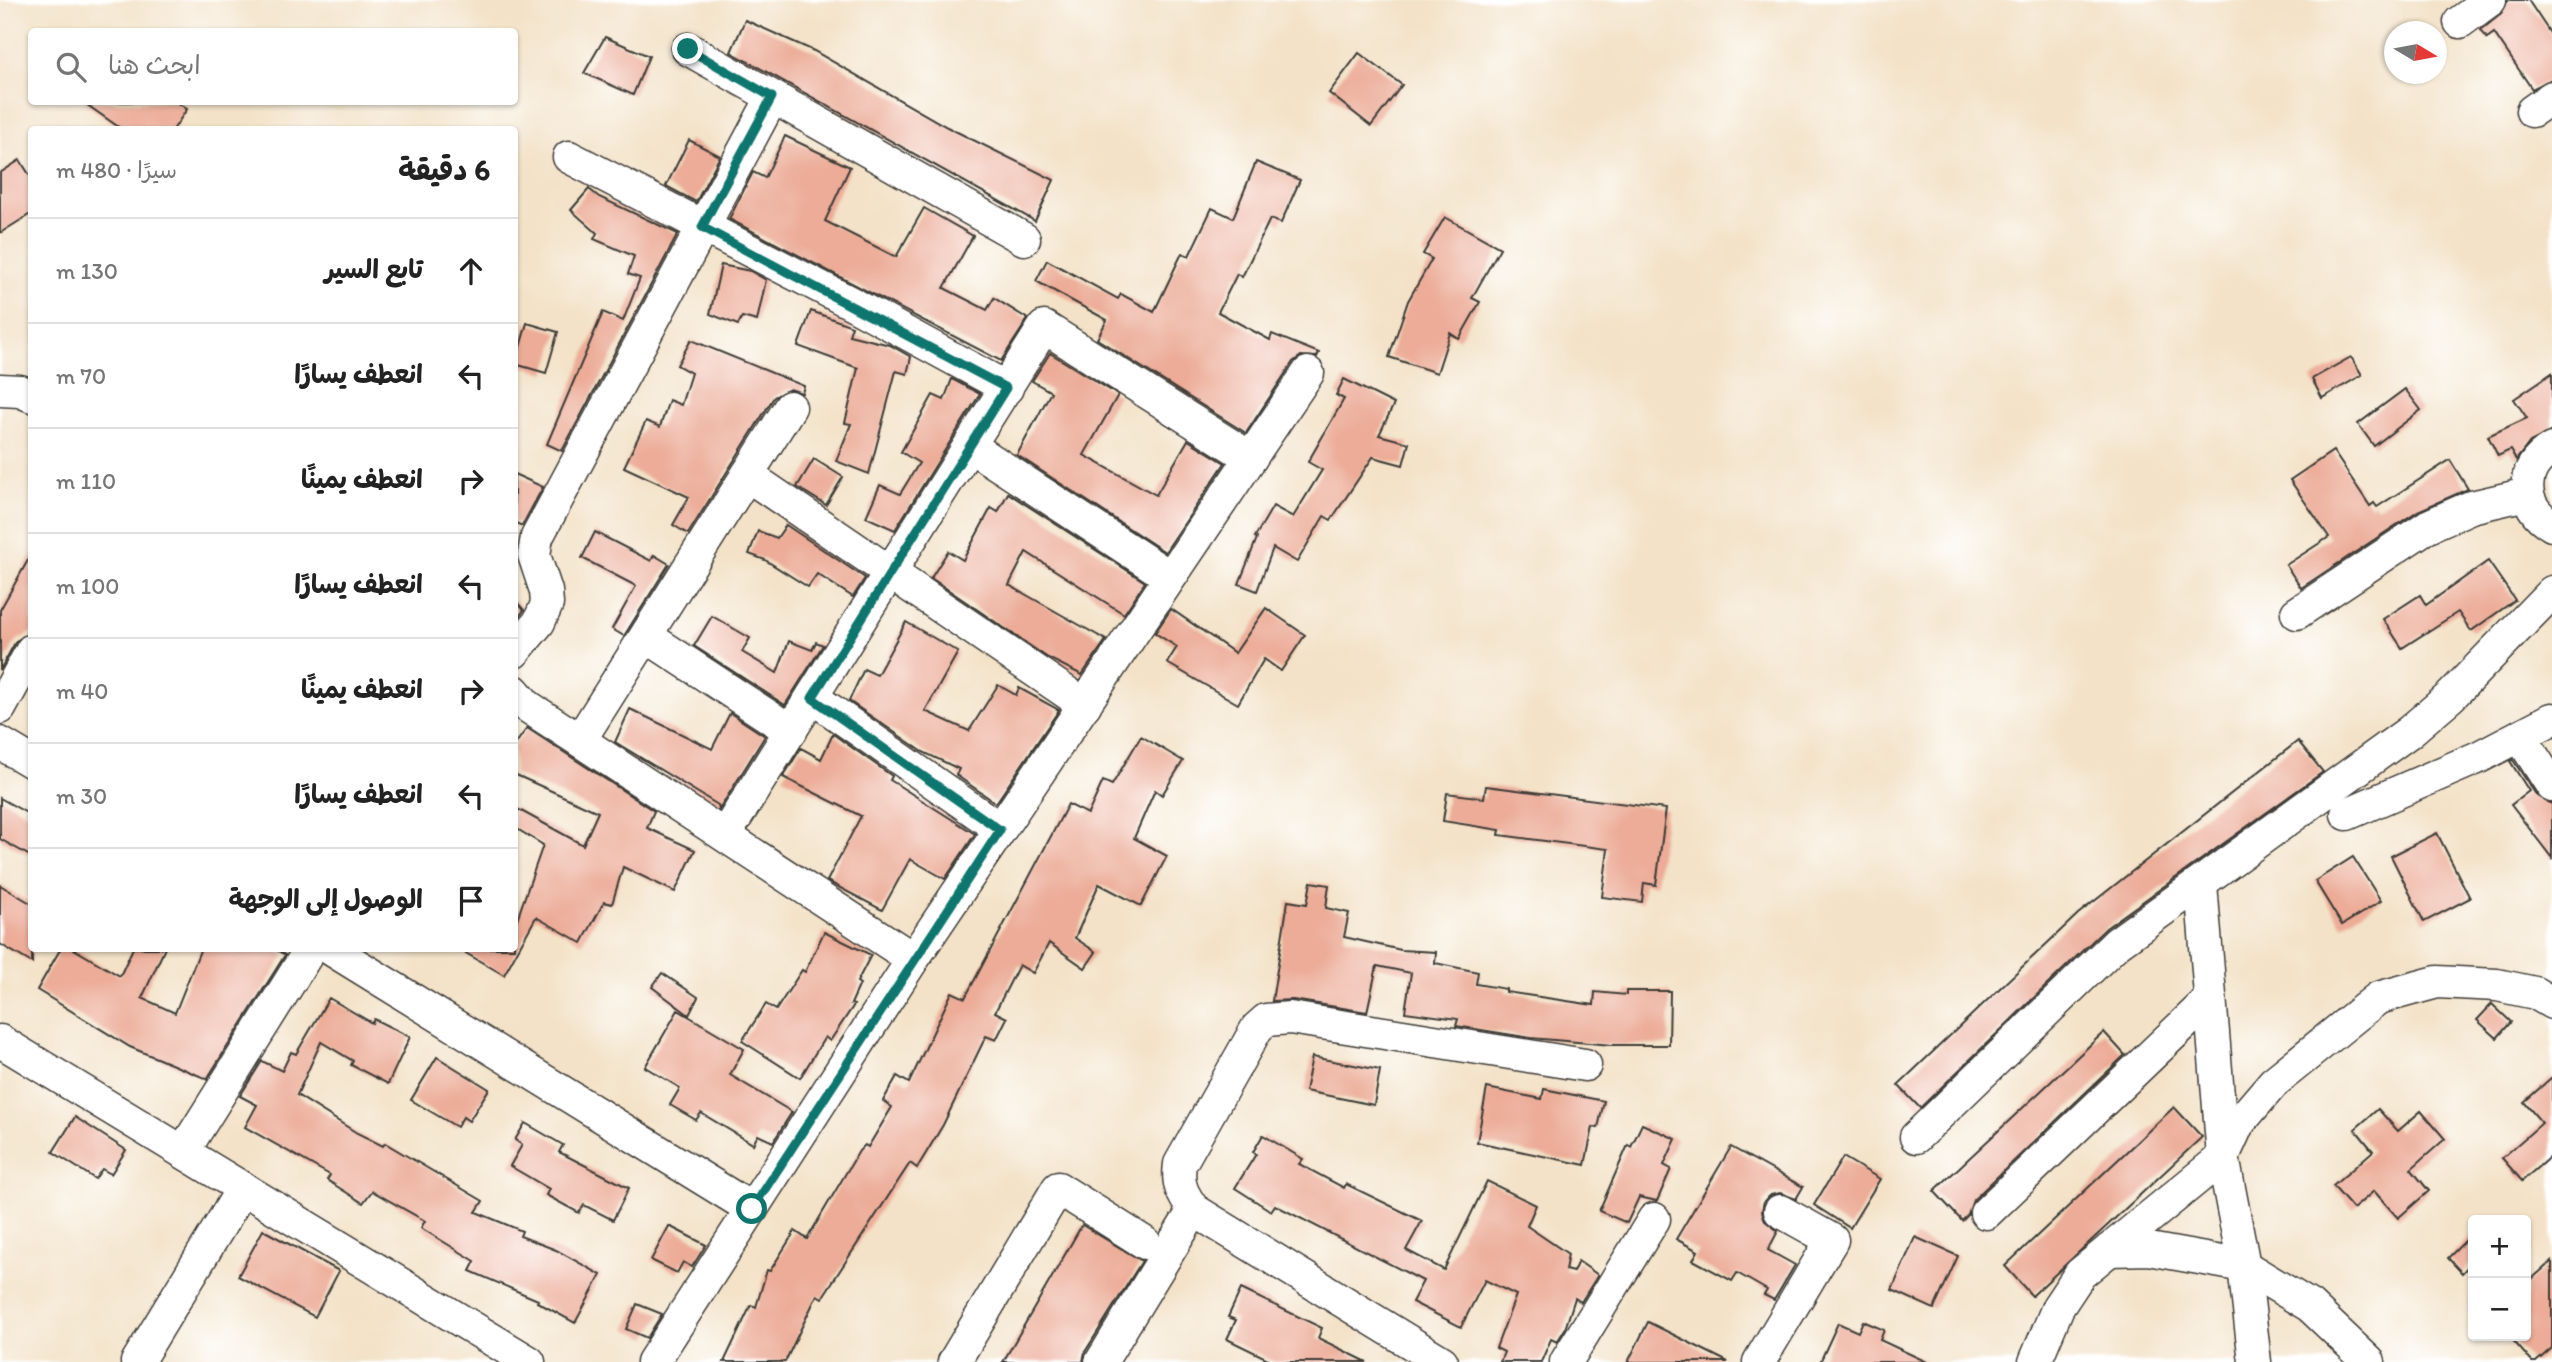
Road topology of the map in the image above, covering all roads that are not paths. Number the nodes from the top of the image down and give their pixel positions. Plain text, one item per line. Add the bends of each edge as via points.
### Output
1 (2490, 0) edge
2 (2460, 22) dead end
3 (688, 49) dead end
4 (772, 97) junction
5 (569, 157) dead end
6 (702, 227) junction
7 (1024, 239) dead end
8 (1308, 373) dead end
9 (1006, 388) junction
10 (0, 390) edge
11 (28, 394) edge
12 (790, 407) dead end
13 (970, 446) junction
14 (2552, 449) edge
15 (1251, 458) junction
16 (747, 475) junction
17 (2526, 494) junction
18 (2552, 525) edge
19 (890, 574) junction
20 (1171, 578) junction
21 (2552, 592) edge
22 (2297, 613) dead end
23 (646, 636) junction
24 (518, 647) edge
25 (28, 657) edge
26 (518, 696) edge
27 (812, 698) junction
28 (1084, 705) junction
29 (0, 708) edge
30 (2552, 719) edge
31 (791, 731) junction
32 (2519, 736) junction
33 (580, 740) junction
34 (0, 743) edge
35 (28, 760) edge
36 (2552, 786) edge
37 (2347, 814) dead end
38 (1000, 830) junction
39 (725, 835) junction
40 (2201, 884) junction
41 (308, 952) edge
42 (335, 952) edge
43 (913, 959) junction
44 (2210, 999) junction
45 (2552, 1003) edge
46 (0, 1041) edge
47 (1585, 1065) dead end
48 (1916, 1137) dead end
49 (183, 1152) junction
50 (2223, 1157) junction
51 (243, 1188) junction
52 (752, 1209) junction
53 (1194, 1210) junction
54 (1780, 1211) dead end
55 (1986, 1213) dead end
56 (1654, 1219) dead end
57 (1145, 1242) dead end
58 (2109, 1250) junction
59 (2244, 1266) junction
60 (137, 1362) edge
61 (528, 1362) edge
62 (653, 1362) edge
63 (954, 1362) edge
64 (1101, 1362) edge
65 (1442, 1362) edge
66 (1566, 1362) edge
67 (1759, 1362) edge
68 (2035, 1362) edge
69 (2255, 1362) edge
70 (2369, 1362) edge

1 - 2 street
3 - 4 street
4 - 6 street
4 - 7 street
5 - 6 street
6 - 9 street
6 - 24 street via 537,537 534,555 547,604
8 - 15 street
9 - 13 street
9 - 15 street via 1044,327
10 - 11 street
12 - 16 street
13 - 19 street
13 - 20 street
14 - 17 street via 2531,468
15 - 20 street
16 - 19 street
16 - 23 street
17 - 18 street via 2540,518
17 - 22 street via 2471,506 2428,526
19 - 27 street
19 - 28 street
20 - 28 street
21 - 40 street via 2451,696 2409,732
23 - 31 street
23 - 33 street
25 - 29 street
26 - 33 street
27 - 31 street
27 - 38 street
28 - 38 street
30 - 32 street
31 - 39 street
32 - 36 street
32 - 37 street
33 - 39 street
34 - 35 street
38 - 43 street
39 - 43 street
40 - 44 street
40 - 48 street via 2117,943
41 - 49 street
42 - 52 street
43 - 52 street
44 - 50 street
44 - 55 street
45 - 50 street via 2535,993 2497,985 2437,982 2378,998 2274,1082 2238,1124
46 - 49 street
47 - 53 street via 1290,1018 1266,1020 1180,1164 1177,1181
49 - 51 street
50 - 58 street
50 - 59 street
51 - 60 street
51 - 61 street
52 - 62 street
53 - 64 street
53 - 65 street
54 - 67 street via 1832,1240
56 - 66 street
57 - 63 street via 1058,1188
58 - 59 street via 2149,1249
58 - 68 street via 2080,1274 2059,1307
59 - 69 street
59 - 70 street via 2310,1306

